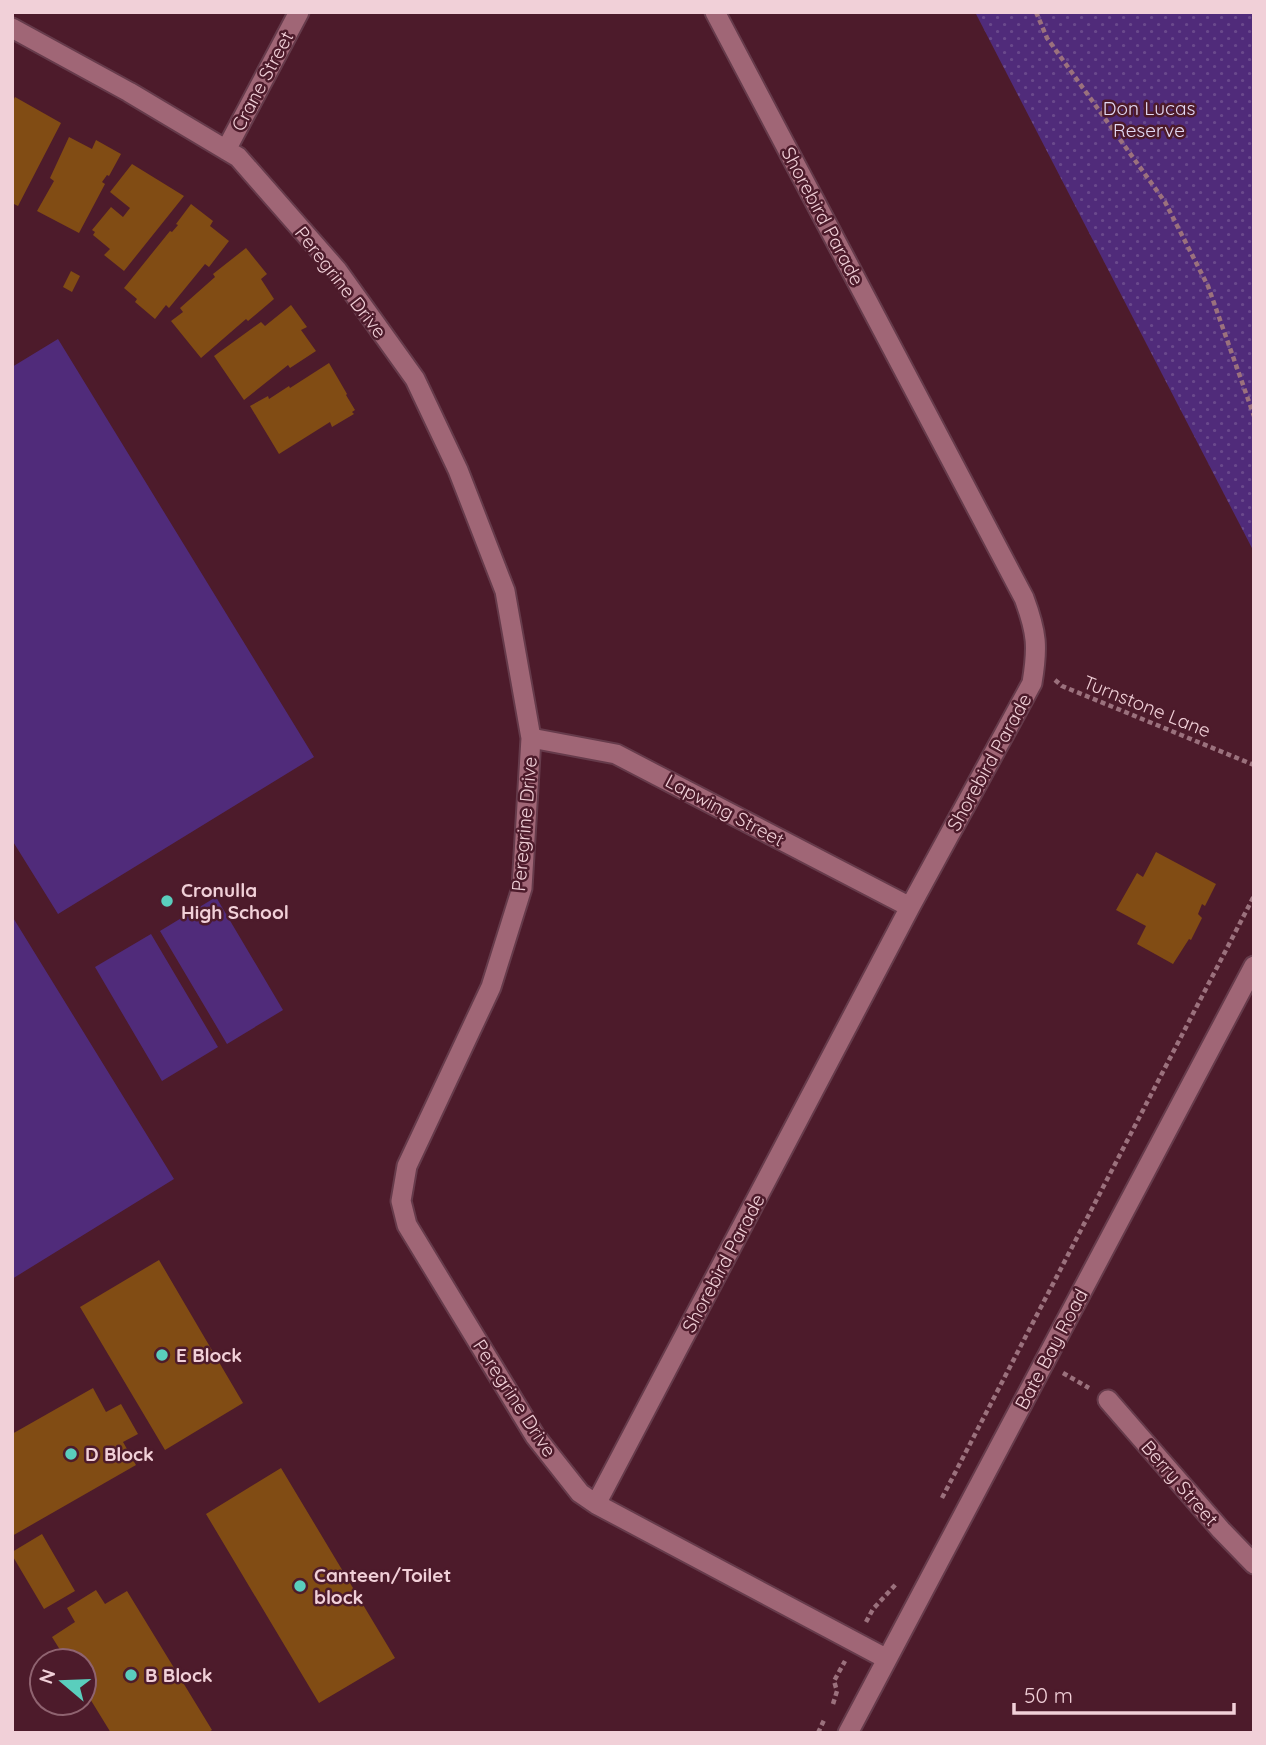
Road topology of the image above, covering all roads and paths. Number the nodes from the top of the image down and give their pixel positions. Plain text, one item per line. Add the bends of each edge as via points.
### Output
1 (299, 12) edge
2 (715, 12) edge
3 (1036, 12) edge
4 (12, 28) edge
5 (226, 150) junction
6 (1254, 416) edge
7 (1035, 664) junction
8 (531, 738) junction
9 (1254, 765) edge
10 (1254, 896) edge
11 (910, 907) junction
12 (1254, 966) edge
13 (1045, 1362) junction
14 (1108, 1400) joint
15 (941, 1499) dead end
16 (596, 1504) junction
17 (1254, 1564) edge
18 (903, 1573) dead end
19 (873, 1609) dead end
20 (887, 1659) junction
21 (840, 1668) dead end
22 (818, 1733) edge
23 (848, 1733) edge

1 - 5 street, Crane Street
2 - 7 street, Shorebird Parade via 1024,598 1035,629
3 - 6 path via 1047,38 1165,202 1208,286
4 - 5 street, Peregrine Drive
5 - 8 street, Peregrine Drive via 238,157 337,270 415,379 458,470 505,591
7 - 9 path, Turnstone Lane via 1062,686
7 - 11 street, Shorebird Parade via 1032,683
8 - 11 street, Lapwing Street via 617,754
8 - 16 street, Peregrine Drive via 522,888 491,988 407,1166 401,1201 407,1225 535,1436 580,1493
10 - 15 path
11 - 16 street, Shorebird Parade
12 - 13 street, Bate Bay Road
13 - 14 path
13 - 20 street, Bate Bay Road
14 - 17 street, Berry Street
16 - 20 street, Peregrine Drive
18 - 19 path
20 - 23 street, Bate Bay Road
21 - 22 path via 834,1681 834,1701

